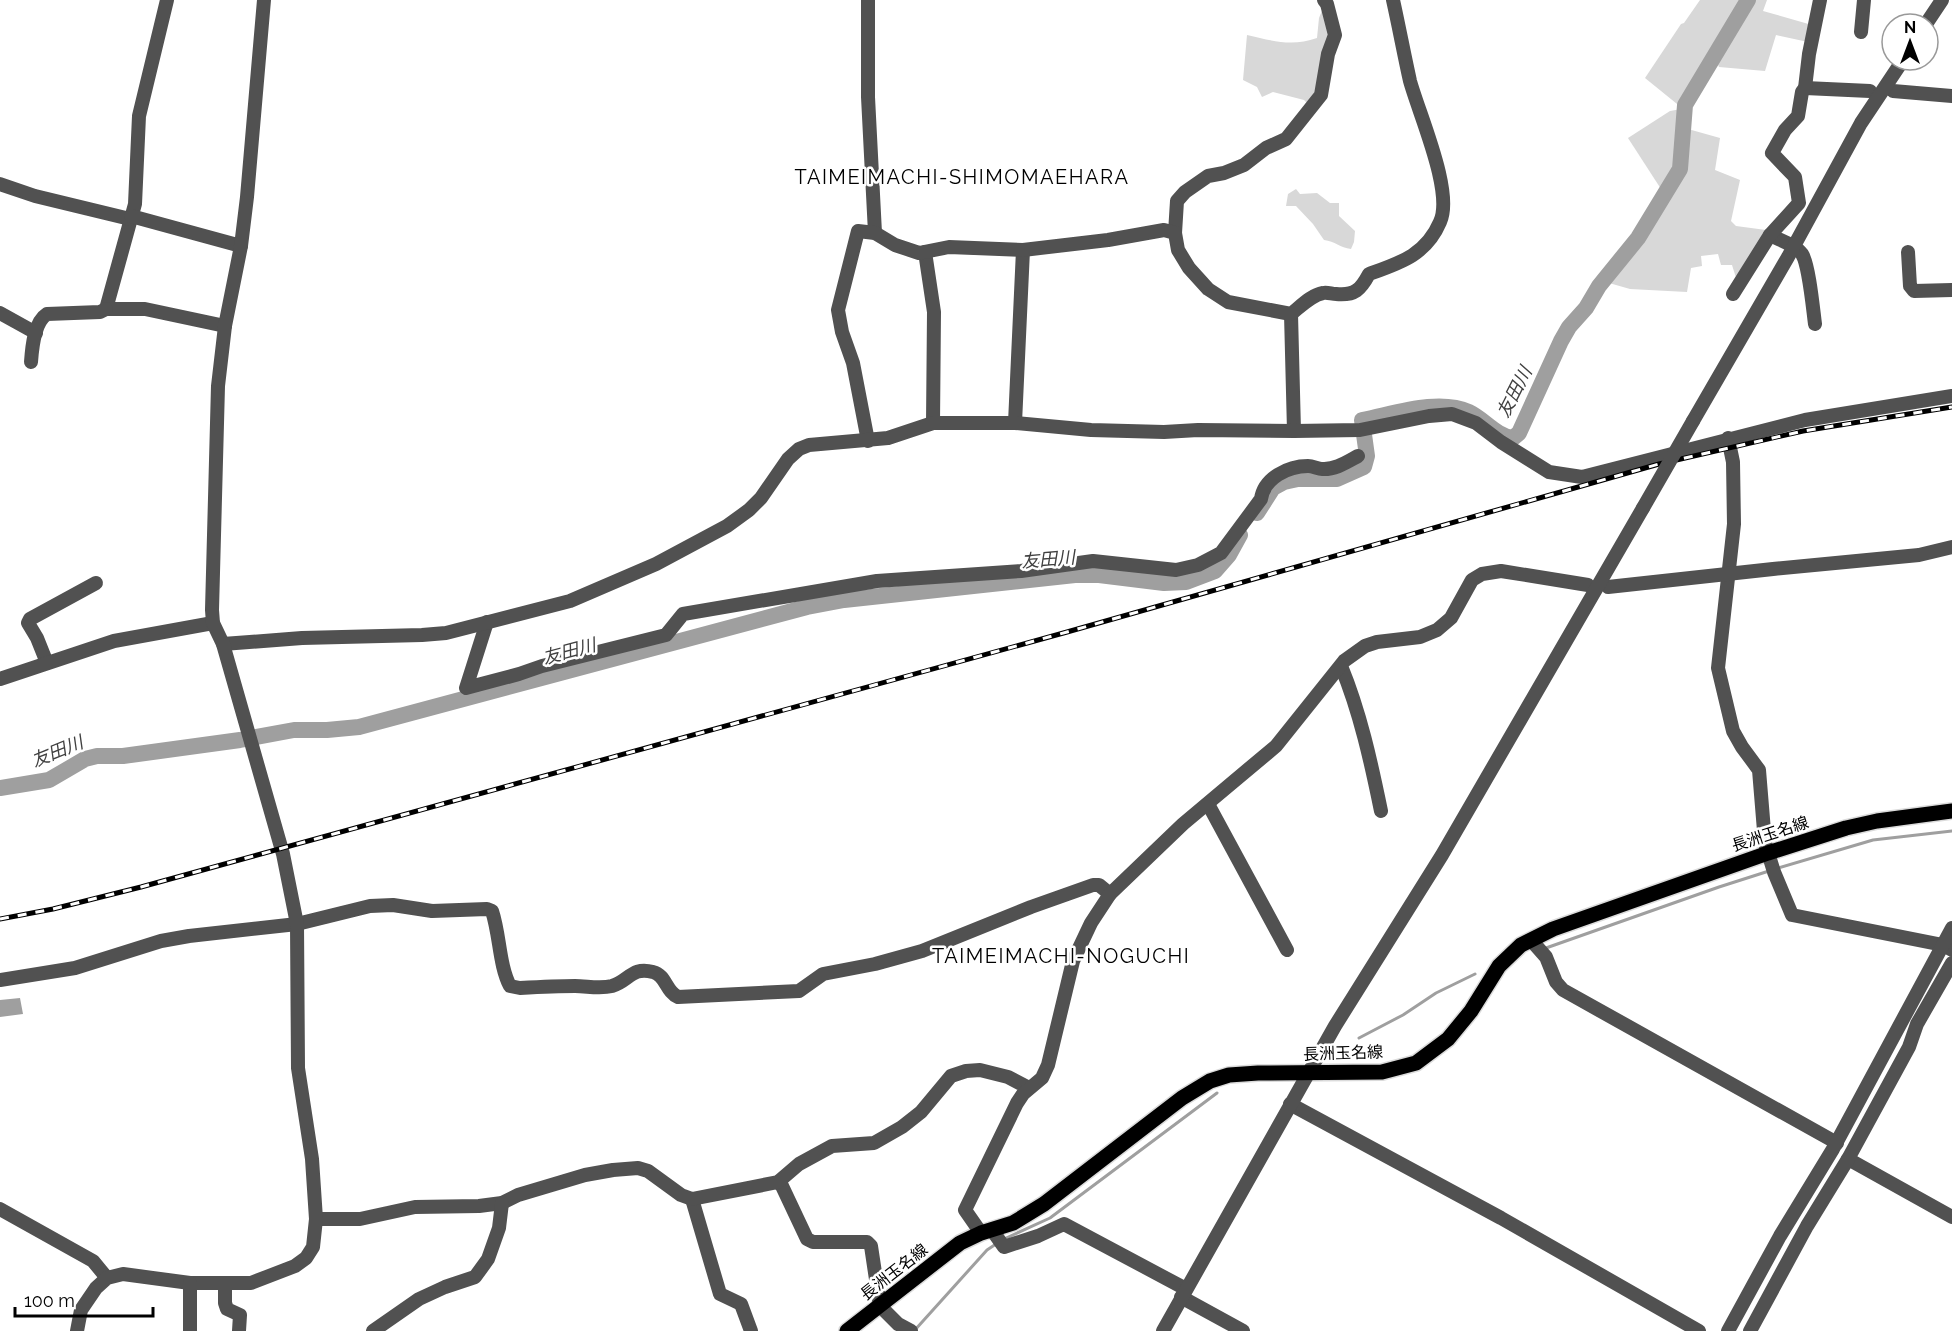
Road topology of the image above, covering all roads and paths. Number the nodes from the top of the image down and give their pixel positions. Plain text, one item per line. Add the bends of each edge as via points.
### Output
1 (167, 0) edge
2 (264, 0) edge
3 (868, 0) edge
4 (1324, 0) edge
5 (1393, 0) edge
6 (1820, 0) edge
7 (1864, 0) edge
8 (1861, 32) dead end
9 (1895, 72) edge
10 (1805, 88) junction
11 (1870, 91) dead end
12 (1893, 92) dead end
13 (1952, 96) edge
14 (0, 184) edge
15 (130, 218) junction
16 (875, 232) junction
17 (1175, 233) junction
18 (1770, 234) junction
19 (241, 246) junction
20 (1793, 247) junction
21 (1023, 250) junction
22 (925, 252) junction
23 (1908, 252) dead end
24 (1952, 290) edge
25 (1733, 294) dead end
26 (106, 309) junction
27 (0, 313) edge
28 (1291, 314) junction
29 (1815, 324) dead end
30 (225, 326) junction
31 (36, 333) junction
32 (31, 362) dead end
33 (1952, 396) edge
34 (933, 423) junction
35 (1016, 423) junction
36 (1294, 431) junction
37 (1728, 438) junction
38 (868, 441) junction
39 (1358, 456) dead end
40 (1952, 547) edge
41 (1729, 574) junction
42 (96, 583) dead end
43 (1588, 585) dead end
44 (1608, 587) dead end
45 (213, 622) junction
46 (487, 622) junction
47 (223, 644) junction
48 (47, 663) junction
49 (1341, 666) junction
50 (0, 679) edge
51 (1208, 804) junction
52 (1381, 811) dead end
53 (1952, 811) edge
54 (1772, 864) junction
55 (1110, 894) junction
56 (297, 924) junction
57 (1952, 928) edge
58 (1531, 940) junction
59 (1947, 947) edge
60 (1287, 950) dead end
61 (1952, 963) edge
62 (0, 980) edge
63 (1310, 1072) junction
64 (1029, 1088) junction
65 (1290, 1104) junction
66 (1837, 1143) junction
67 (1848, 1160) junction
68 (778, 1182) junction
69 (692, 1198) junction
70 (502, 1203) junction
71 (0, 1209) edge
72 (1952, 1217) edge
73 (316, 1219) junction
74 (993, 1236) junction
75 (107, 1278) junction
76 (190, 1283) junction
77 (225, 1283) junction
78 (1184, 1293) junction
79 (880, 1306) junction
80 (903, 1329) edge
81 (77, 1331) edge
82 (190, 1331) edge
83 (238, 1331) edge
84 (373, 1331) edge
85 (751, 1331) edge
86 (847, 1331) edge
87 (1163, 1331) edge
88 (1243, 1331) edge
89 (1700, 1331) edge
90 (1728, 1331) edge
91 (1750, 1331) edge

1 - 15 street via 139,116 137,185
2 - 19 street
3 - 16 street
4 - 17 street via 1335,35 1321,95 1286,140 1266,148 1244,165 1208,176 1185,192 1177,201
5 - 28 street via 1411,81 1441,180 1442,220 1417,254 1369,274 1362,287 1352,294 1324,292
6 - 10 street
7 - 8 street
9 - 20 street via 1861,123
10 - 11 street
10 - 18 street via 1798,116 1772,153 1795,177 1799,203
12 - 13 street
14 - 15 street
15 - 19 street
15 - 26 street
16 - 22 street via 895,245
16 - 38 street via 858,231 838,310
17 - 21 street via 1164,230
17 - 28 street via 1178,250 1208,289 1228,302
18 - 20 street
18 - 25 street
19 - 30 street
20 - 29 street via 1802,254
20 - 63 street, bridge via 1442,855
21 - 22 street via 949,247
21 - 35 street
22 - 34 street via 933,312
23 - 24 street via 1910,286 1914,291
26 - 30 street via 145,309
26 - 31 street via 47,315
27 - 31 street
28 - 36 street
30 - 45 street via 217,414
31 - 32 street
33 - 37 street via 1805,420
34 - 35 street
34 - 38 street
35 - 36 street via 1091,430
36 - 37 street via 1363,429 1452,414 1476,423 1549,471 1582,477
37 - 41 street via 1733,462 1734,524
38 - 46 street via 799,449 749,510 702,540 570,601
39 - 46 street via 1337,467 1281,471 1263,490 1261,499 1221,553 1198,565 1176,570 1093,561 1021,571 877,580 683,614 666,635 466,688
40 - 41 street via 1909,556
41 - 44 street
41 - 54 street via 1718,668 1733,730 1759,770 1765,843
42 - 48 street via 30,619 28,623
43 - 49 street via 1501,571 1482,574 1472,580 1451,618 1437,630 1420,637 1365,646
45 - 47 street
45 - 48 street via 114,641
46 - 47 street via 422,635
47 - 56 street via 283,854
48 - 50 street
49 - 51 street via 1276,746
49 - 52 street via 1370,755
51 - 55 street
51 - 60 street
53 - 54 main road, 長洲玉名線 via 1846,828
54 - 58 main road, 長洲玉名線 via 1553,929
54 - 59 street via 1792,915
55 - 56 street via 1093,885 922,951 823,974 799,991 678,997 659,974 651,971 636,971 614,985 601,987 510,986 492,911 487,909 432,911 370,906
55 - 64 street via 1073,961 1048,1065 1042,1078
56 - 62 street via 160,941 75,968
56 - 73 street via 298,1068 312,1159
57 - 59 street
58 - 63 main road, 長洲玉名線 via 1499,966 1448,1039 1416,1063 1382,1072
58 - 66 street via 1546,957 1563,990
59 - 66 street
61 - 67 street
63 - 65 street
63 - 74 main road, 長洲玉名線 via 1258,1072 1210,1081 1182,1098 1044,1204
64 - 68 street via 1008,1077 980,1070 951,1076 921,1112 902,1127 874,1143 832,1146 799,1164
64 - 74 street via 1017,1103 965,1210
65 - 78 street
65 - 89 street
66 - 90 street
67 - 72 street
67 - 91 street
68 - 69 street
68 - 79 street via 807,1239 867,1242 872,1246
69 - 70 street via 638,1168 585,1175
69 - 85 street via 720,1294 741,1304
70 - 73 street via 415,1207 360,1219
70 - 84 street via 499,1228 488,1258 475,1277 419,1299
71 - 75 street via 93,1261
73 - 77 street via 314,1247 301,1262 261,1280
74 - 78 street via 1004,1247 1064,1224
74 - 79 main road, 長洲玉名線 via 960,1244
75 - 76 street via 123,1274
75 - 81 street via 81,1310
76 - 77 street
76 - 82 street
77 - 83 street via 227,1309 240,1315
78 - 87 street
78 - 88 street
79 - 80 street
79 - 86 main road, 長洲玉名線

